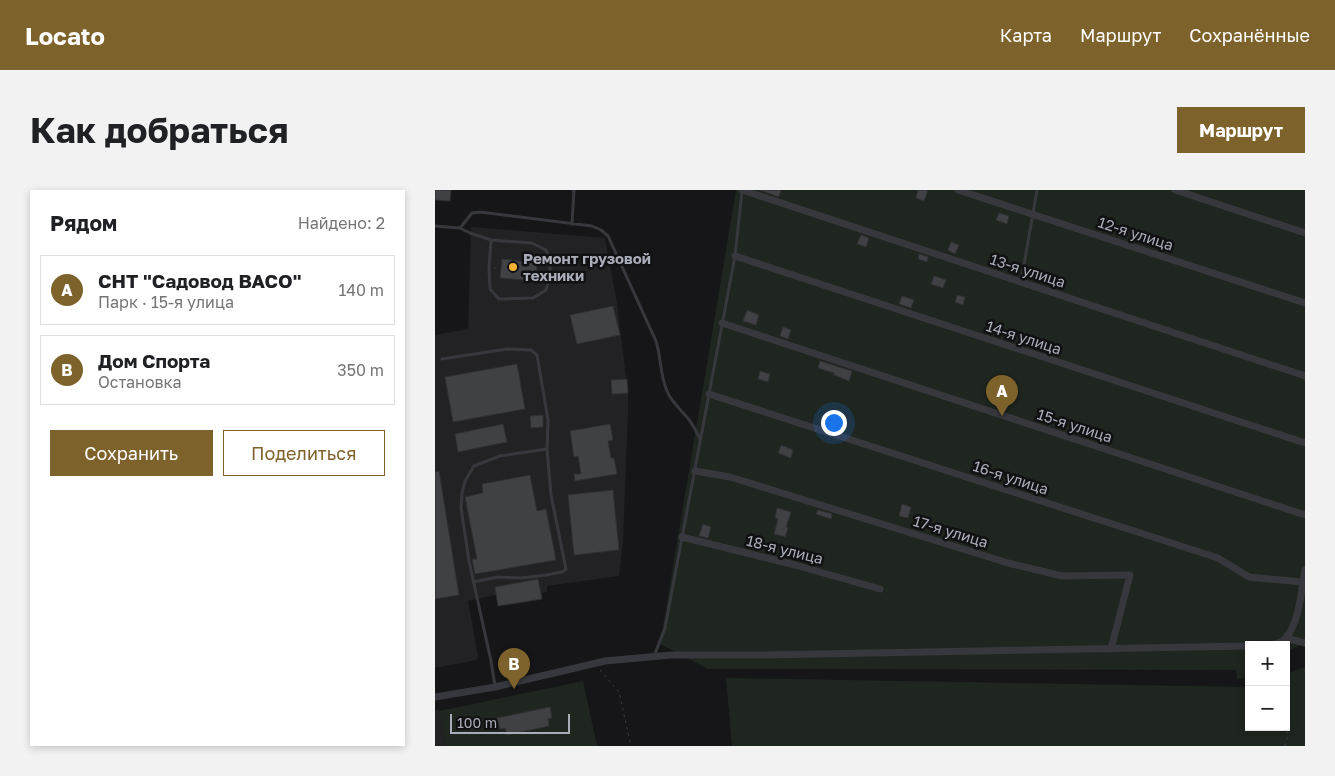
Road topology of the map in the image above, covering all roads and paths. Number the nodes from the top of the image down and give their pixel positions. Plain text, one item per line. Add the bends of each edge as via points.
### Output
1 (573, 190) edge
2 (742, 190) edge
3 (958, 190) edge
4 (1037, 190) edge
5 (1175, 190) edge
6 (1034, 214) junction
7 (572, 224) junction
8 (435, 226) edge
9 (460, 228) junction
10 (1305, 233) edge
11 (491, 240) junction
12 (735, 256) junction
13 (1021, 282) junction
14 (1305, 303) edge
15 (722, 323) junction
16 (442, 359) dead end
17 (1305, 376) edge
18 (709, 394) junction
19 (701, 440) junction
20 (1305, 444) edge
21 (547, 449) junction
22 (695, 471) junction
23 (1305, 515) edge
24 (682, 537) junction
25 (1305, 570) edge
26 (473, 582) junction
27 (1302, 582) junction
28 (880, 589) dead end
29 (1301, 611) edge
30 (1286, 638) junction
31 (1282, 641) edge
32 (1305, 643) edge
33 (1245, 646) edge
34 (1111, 649) junction
35 (654, 657) junction
36 (594, 663) junction
37 (495, 687) junction
38 (435, 697) edge
39 (1286, 731) edge
40 (631, 746) edge
41 (1285, 746) edge

1 - 7 lane
2 - 12 lane
2 - 13 street, 13-я улица
3 - 6 street, 12-я улица
4 - 6 lane
5 - 10 street
6 - 13 lane
6 - 14 street, 12-я улица
7 - 9 lane via 480,212 472,214
7 - 19 lane via 592,226 607,236 656,341 666,389
8 - 9 lane
9 - 11 lane
11 - 11 lane via 490,289 499,299 533,298 546,290 550,276 550,259 546,250 532,243
12 - 15 lane
12 - 20 street, 14-я улица
13 - 17 street, 13-я улица
15 - 18 lane
15 - 23 street, 15-я улица
16 - 21 lane via 507,349 531,350 537,355 548,420
18 - 19 lane
18 - 27 street, 16-я улица via 1217,558 1249,578
19 - 22 lane
21 - 26 lane via 500,456 474,466 465,481 461,508
21 - 26 lane via 551,495 566,568 563,572 546,575
22 - 24 lane
22 - 34 street, 17-я улица via 730,477 1008,563 1062,576 1131,575
24 - 28 street, 18-я улица
24 - 35 lane via 665,628
25 - 27 street
26 - 37 lane
27 - 29 street
29 - 30 street
30 - 31 street
30 - 32 street
33 - 34 street
34 - 35 street
35 - 36 street
36 - 37 street
36 - 40 path via 619,692
37 - 38 street
39 - 41 path

